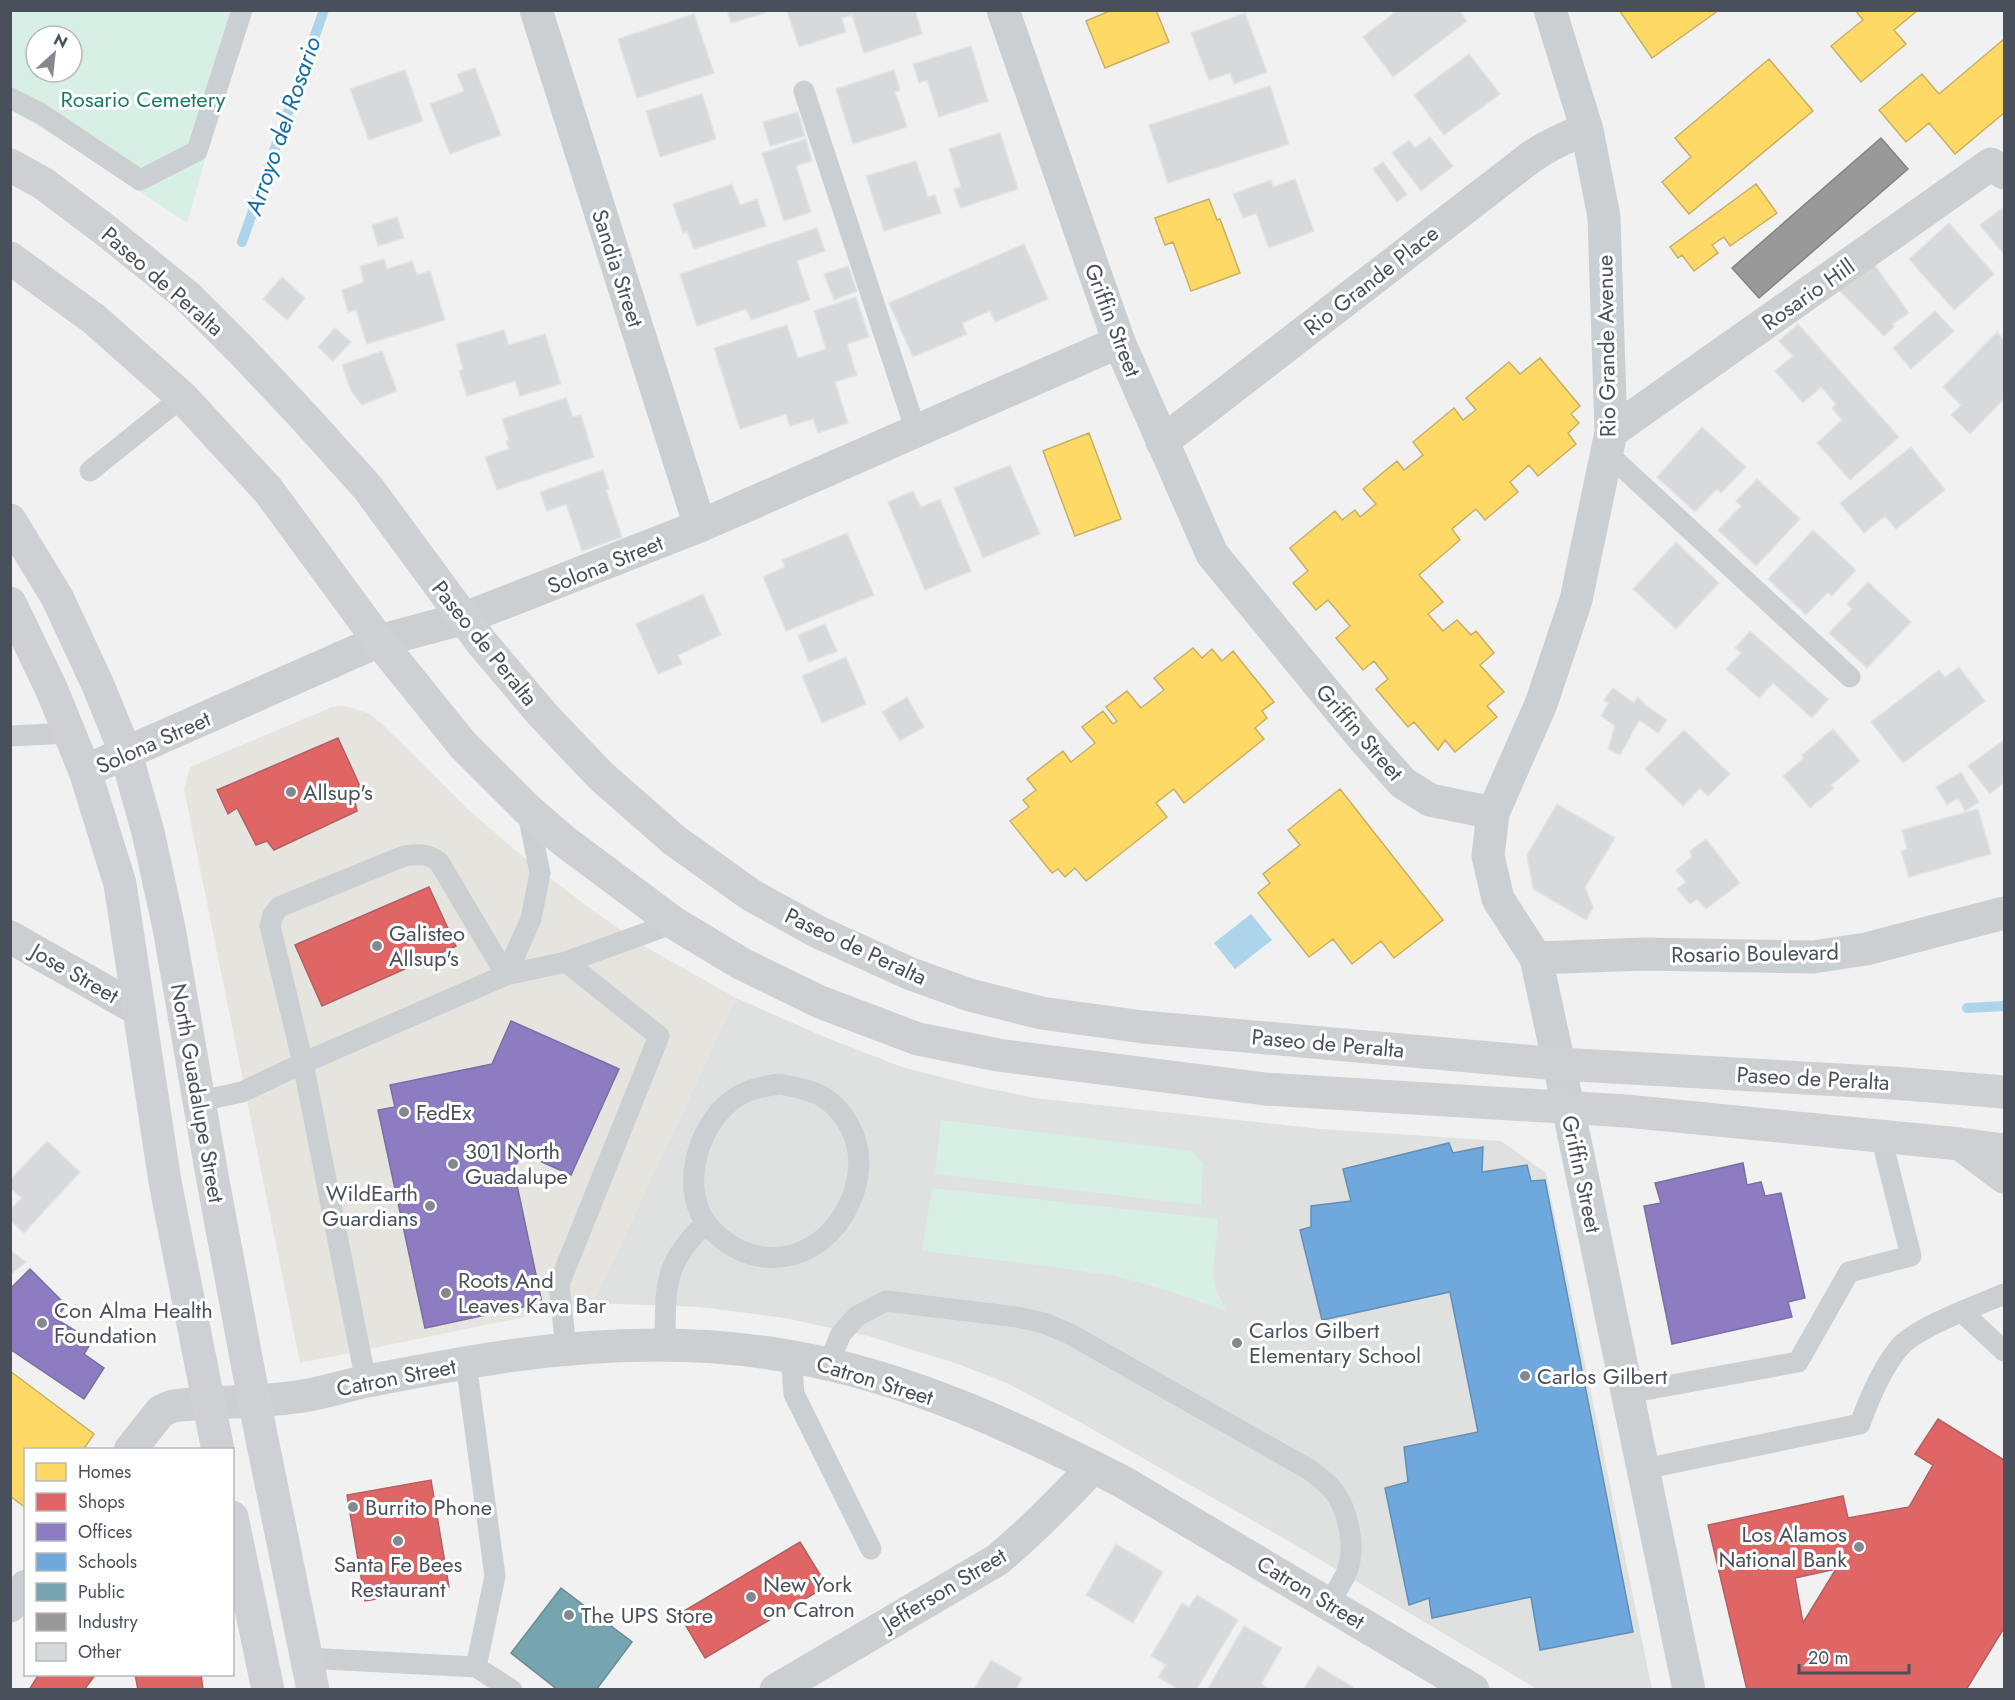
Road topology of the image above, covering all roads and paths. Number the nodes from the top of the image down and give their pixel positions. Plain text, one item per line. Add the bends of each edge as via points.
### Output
1 (242, 10) edge
2 (536, 10) edge
3 (1003, 10) edge
4 (1550, 10) edge
5 (804, 91) dead end
6 (10, 98) edge
7 (1587, 130) junction
8 (10, 165) edge
9 (2004, 173) edge
10 (10, 258) edge
11 (1119, 342) junction
12 (182, 397) junction
13 (916, 431) junction
14 (1162, 442) junction
15 (1609, 443) junction
16 (90, 471) dead end
17 (10, 520) edge
18 (700, 526) junction
19 (10, 603) edge
20 (465, 618) junction
21 (379, 641) junction
22 (1850, 677) dead end
23 (70, 734) junction
24 (10, 736) edge
25 (126, 754) junction
26 (85, 771) junction
27 (527, 809) junction
28 (1492, 813) junction
29 (2004, 913) edge
30 (674, 923) junction
31 (10, 937) edge
32 (1536, 958) junction
33 (566, 962) junction
34 (506, 975) junction
35 (139, 1010) junction
36 (303, 1063) junction
37 (1559, 1064) junction
38 (2004, 1092) edge
39 (200, 1101) junction
40 (1568, 1107) junction
41 (1881, 1137) junction
42 (1960, 1144) junction
43 (2004, 1150) edge
44 (2004, 1177) edge
45 (706, 1223) junction
46 (2004, 1294) edge
47 (1962, 1312) junction
48 (665, 1346) junction
49 (566, 1348) junction
50 (2004, 1351) edge
51 (791, 1356) junction
52 (466, 1363) junction
53 (828, 1364) junction
54 (366, 1382) junction
55 (1628, 1394) junction
56 (254, 1400) junction
57 (209, 1402) junction
58 (131, 1448) edge
59 (219, 1448) edge
60 (1093, 1467) junction
61 (1644, 1469) junction
62 (234, 1527) edge
63 (871, 1549) dead end
64 (24, 1588) edge
65 (1329, 1603) junction
66 (10, 1606) edge
67 (306, 1658) junction
68 (476, 1667) junction
69 (268, 1689) edge
70 (313, 1689) edge
71 (512, 1689) edge
72 (776, 1689) edge
73 (1473, 1689) edge
74 (1689, 1689) edge

1 - 6 lane via 197,151 140,180 40,113
2 - 18 street, Sandia Street
3 - 11 street, Griffin Street
4 - 7 street, Rio Grande Avenue
5 - 13 lane
7 - 14 street, Rio Grande Place via 1548,145 1531,157
7 - 15 street, Rio Grande Avenue via 1604,217
8 - 20 main road, Paseo de Peralta via 44,184 187,296 368,488
9 - 15 street, Rosario Hill via 1991,164
10 - 12 main road via 94,319
11 - 13 street, Solona Street
11 - 14 street, Griffin Street
12 - 16 lane
12 - 21 main road via 267,490
13 - 18 street, Solona Street
14 - 28 street, Griffin Street via 1212,555 1403,783 1430,800
15 - 22 lane
15 - 28 street, Rio Grande Avenue via 1576,600 1541,704
17 - 25 main road, North Guadalupe Street via 57,597
18 - 20 street, Solona Street
19 - 23 main road, North Guadalupe Street
20 - 21 street, Solona Street
20 - 37 main road, Paseo de Peralta via 543,715 592,767 674,840 751,895 818,932 911,974 970,995 1041,1013 1143,1027
21 - 25 street, Solona Street
21 - 27 main road via 463,745
23 - 24 lane
23 - 26 main road, North Guadalupe Street
25 - 26 street, Solona Street
25 - 39 main road, North Guadalupe Street via 169,928
26 - 35 main road, North Guadalupe Street via 120,884
27 - 30 main road
27 - 34 lane via 540,873 531,919
28 - 32 street, Griffin Street via 1488,856 1498,899
29 - 32 street, Rosario Boulevard via 1866,950 1813,957 1644,954
30 - 33 lane
30 - 40 main road via 742,964 820,1002 918,1039 998,1055 1264,1089
31 - 35 street, Jose Street
32 - 37 street, Griffin Street
33 - 34 lane
33 - 49 lane via 659,1035 559,1284
34 - 36 lane
34 - 36 lane via 438,862 429,855 404,856 279,907 270,926
35 - 57 main road, North Guadalupe Street via 165,1182
36 - 39 lane via 242,1092
36 - 54 lane
37 - 38 main road, Paseo de Peralta
37 - 40 street, Griffin Street
39 - 56 main road, North Guadalupe Street
40 - 41 main road
40 - 55 street, Griffin Street
41 - 42 main road
41 - 55 lane via 1911,1256 1849,1272 1798,1362
42 - 43 main road
42 - 44 main road
45 - 45 lane via 737,1250 776,1259 796,1255 829,1235 851,1200 858,1179 859,1156 845,1117 830,1102 799,1087 779,1084 739,1096 721,1110 699,1146 694,1186
45 - 48 lane via 689,1239 671,1269
46 - 47 lane
47 - 50 lane
47 - 61 lane via 1917,1333 1898,1348 1869,1398 1860,1424
48 - 49 street, Catron Street
48 - 51 street, Catron Street
49 - 52 street, Catron Street
51 - 53 street, Catron Street
51 - 63 lane via 794,1394
52 - 54 street, Catron Street
52 - 68 lane via 495,1576
53 - 60 street, Catron Street via 917,1390
53 - 65 lane via 841,1335 857,1316 886,1301 1017,1317 1070,1334 1325,1481 1337,1496 1350,1538 1347,1573
54 - 56 street, Catron Street via 295,1397
55 - 61 street, Griffin Street
56 - 57 street, Catron Street
56 - 67 main road, North Guadalupe Street
57 - 58 street, Catron Street via 161,1411
57 - 59 main road, North Guadalupe Street
60 - 65 street, Catron Street
60 - 72 street, Jefferson Street via 997,1560
61 - 74 street, Griffin Street
62 - 69 main road
64 - 66 street
65 - 73 street, Catron Street
67 - 68 lane
67 - 70 main road, North Guadalupe Street
68 - 71 lane

